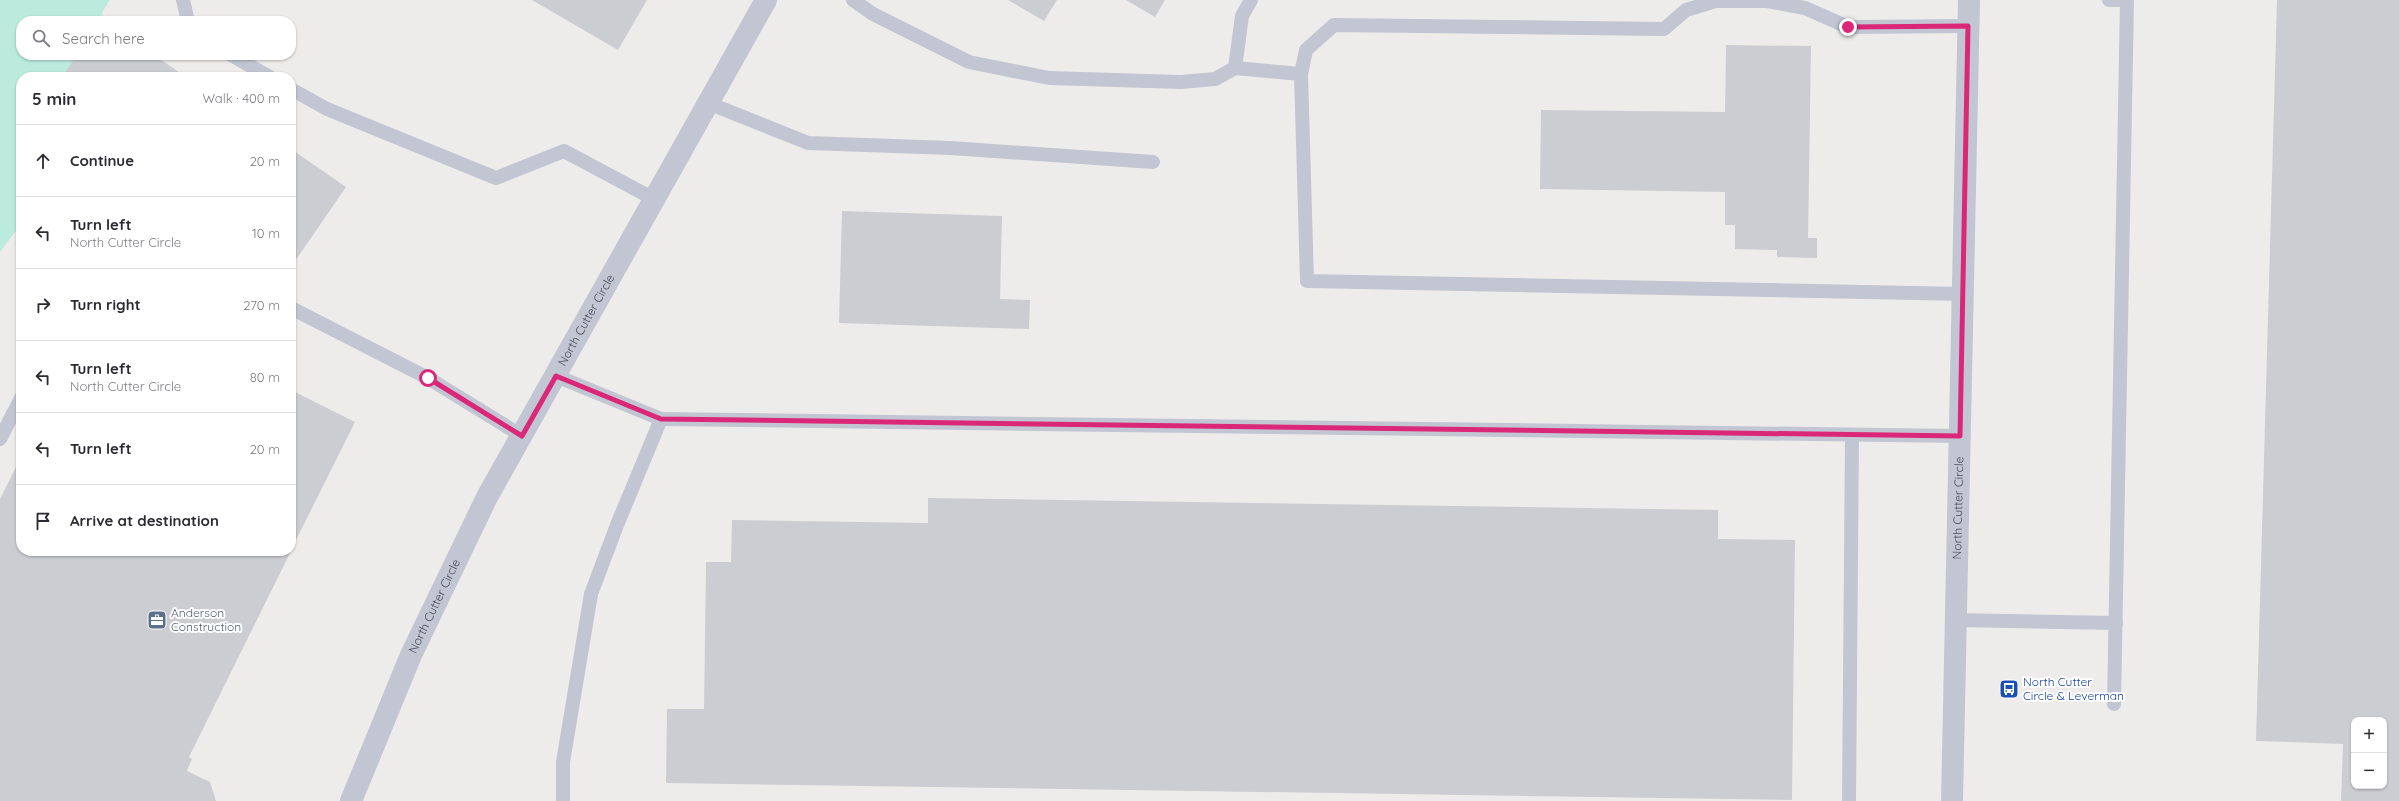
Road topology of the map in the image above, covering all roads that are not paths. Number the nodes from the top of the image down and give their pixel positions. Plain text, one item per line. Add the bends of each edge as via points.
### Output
1 (183, 0) edge
2 (766, 0) edge
3 (853, 0) edge
4 (1251, 0) edge
5 (1969, 0) edge
6 (2109, 0) edge
7 (2126, 0) edge
8 (187, 16) edge
9 (1968, 26) junction
10 (240, 60) edge
11 (1235, 68) junction
12 (261, 72) edge
13 (1301, 74) junction
14 (296, 92) edge
15 (708, 103) junction
16 (1153, 162) dead end
17 (654, 199) junction
18 (1962, 294) junction
19 (296, 311) edge
20 (556, 376) junction
21 (16, 408) edge
22 (661, 419) junction
23 (1852, 435) junction
24 (522, 436) junction
25 (1960, 436) junction
26 (0, 439) edge
27 (1956, 620) junction
28 (2116, 623) junction
29 (2114, 704) dead end
30 (351, 801) edge
31 (562, 801) edge
32 (1849, 801) edge
33 (1952, 801) edge

1 - 8 lane
2 - 15 street, North Cutter Circle
3 - 11 lane via 873,14 969,62 1049,78 1181,82 1215,79
4 - 11 lane via 1242,16
5 - 9 street, North Cutter Circle
6 - 7 lane
7 - 28 lane
9 - 13 lane via 1848,27 1805,8 1767,1 1716,1 1686,10 1664,29 1334,24 1306,50
9 - 18 street, North Cutter Circle
10 - 12 lane
11 - 13 lane
13 - 18 lane via 1307,281
14 - 17 lane via 327,109 496,178 564,152
15 - 16 lane via 808,143 951,148
15 - 17 street, North Cutter Circle
17 - 20 street, North Cutter Circle
18 - 25 street, North Cutter Circle
19 - 24 lane via 428,378
20 - 22 lane
20 - 24 street, North Cutter Circle
21 - 26 lane
22 - 23 lane
22 - 31 lane via 591,594 562,762
23 - 25 lane
23 - 32 lane
24 - 30 street, North Cutter Circle via 487,497 411,655
25 - 27 street, North Cutter Circle
27 - 28 lane
27 - 33 street, North Cutter Circle
28 - 29 lane

